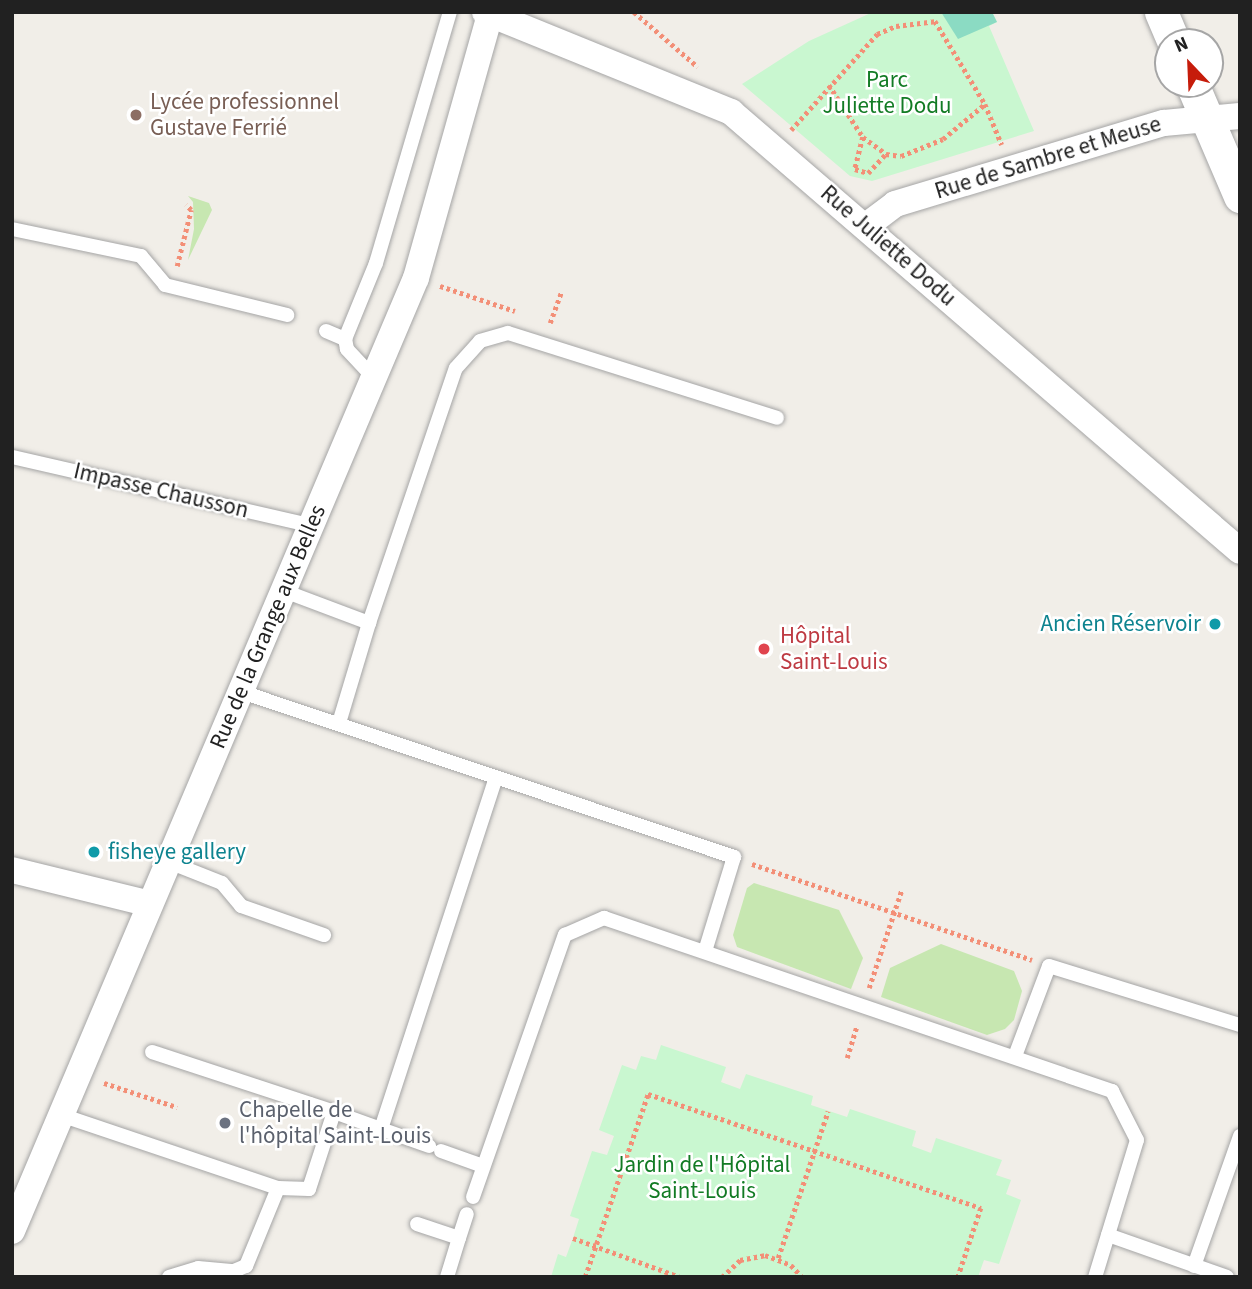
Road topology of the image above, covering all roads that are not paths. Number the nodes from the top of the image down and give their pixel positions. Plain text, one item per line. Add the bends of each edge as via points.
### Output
1 (450, 12) edge
2 (489, 13) edge
3 (1198, 98) edge
4 (1240, 116) edge
5 (1206, 119) junction
6 (1240, 196) edge
7 (866, 226) junction
8 (12, 229) edge
9 (287, 315) dead end
10 (326, 331) dead end
11 (345, 339) junction
12 (372, 376) junction
13 (777, 418) dead end
14 (12, 457) edge
15 (310, 525) junction
16 (1240, 551) edge
17 (284, 591) junction
18 (369, 623) junction
19 (242, 692) junction
20 (339, 723) junction
21 (496, 777) junction
22 (169, 862) junction
23 (12, 870) edge
24 (150, 904) junction
25 (324, 935) dead end
26 (705, 951) junction
27 (1240, 1025) edge
28 (152, 1052) dead end
29 (1015, 1056) junction
30 (334, 1112) junction
31 (61, 1115) junction
32 (381, 1129) junction
33 (1240, 1136) edge
34 (483, 1166) junction
35 (278, 1188) junction
36 (473, 1196) dead end
37 (467, 1213) dead end
38 (417, 1224) dead end
39 (12, 1231) edge
40 (1108, 1236) junction
41 (459, 1238) junction
42 (1194, 1266) junction
43 (169, 1277) edge
44 (447, 1277) edge
45 (1095, 1277) edge
46 (1227, 1277) edge

1 - 11 lane via 376,263
2 - 7 street, Rue Juliette Dodu via 732,113
2 - 12 street, Rue de la Grange aux Belles via 416,278
3 - 5 street
4 - 5 street, Rue de Sambre et Meuse
5 - 6 street
5 - 7 street, Rue de Sambre et Meuse via 1164,123 895,204
7 - 16 street, Rue Juliette Dodu
8 - 9 lane via 141,256 171,287
10 - 11 lane
11 - 12 lane via 346,349
12 - 15 street, Rue de la Grange aux Belles
13 - 18 lane via 508,332 480,341 456,368
14 - 15 lane, Impasse Chausson
15 - 17 street, Rue de la Grange aux Belles
17 - 18 lane
17 - 19 street, Rue de la Grange aux Belles
18 - 20 lane
19 - 20 lane
19 - 22 street, Rue de la Grange aux Belles
20 - 21 lane
21 - 26 lane via 734,857
21 - 32 lane
22 - 24 street, Rue de la Grange aux Belles
22 - 25 lane via 222,883 240,906
23 - 24 street
24 - 31 street, Rue de la Grange aux Belles
26 - 29 lane
26 - 34 lane via 604,918 565,935
27 - 29 lane via 1049,966
28 - 30 lane
29 - 40 lane via 1112,1090 1137,1140
30 - 32 lane
30 - 35 lane via 309,1189
31 - 35 lane
31 - 39 street, Rue de la Grange aux Belles
32 - 34 lane
33 - 42 lane
34 - 36 lane
35 - 43 lane via 246,1266 234,1271 198,1268
37 - 41 lane
38 - 41 lane
40 - 42 lane
40 - 45 lane
41 - 44 lane
42 - 46 lane

